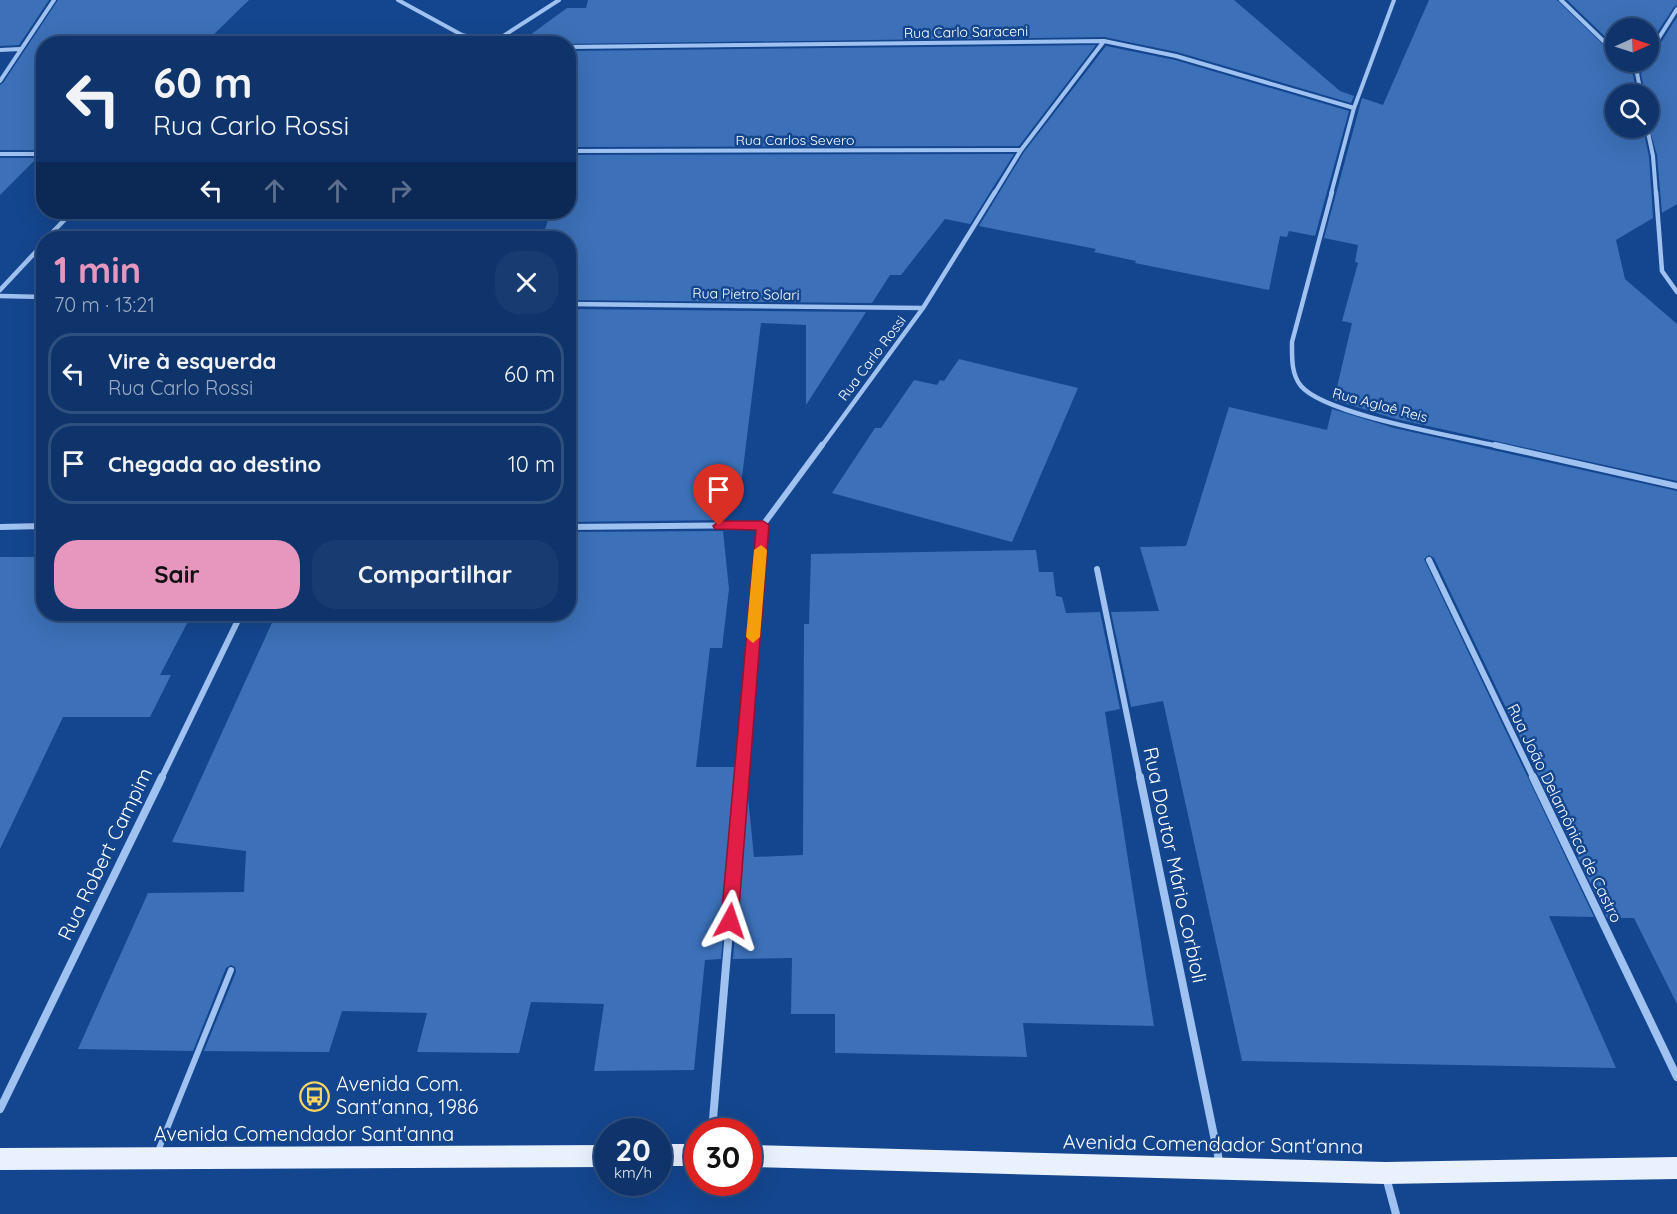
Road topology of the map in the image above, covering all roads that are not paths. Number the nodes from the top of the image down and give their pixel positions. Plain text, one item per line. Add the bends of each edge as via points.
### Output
1 (54, 0) edge
2 (398, 0) edge
3 (559, 0) edge
4 (1394, 0) edge
5 (1561, 0) edge
6 (1677, 9) edge
7 (470, 36) edge
8 (504, 36) edge
9 (1659, 38) edge
10 (1104, 41) junction
11 (1605, 42) edge
12 (576, 47) edge
13 (20, 49) junction
14 (0, 50) edge
15 (1637, 73) edge
16 (0, 81) edge
17 (1639, 84) edge
18 (1354, 108) junction
19 (1649, 138) edge
20 (1021, 150) junction
21 (576, 151) edge
22 (0, 154) edge
23 (36, 154) edge
24 (65, 219) edge
25 (54, 231) edge
26 (36, 252) edge
27 (0, 290) edge
28 (1677, 292) edge
29 (0, 297) edge
30 (36, 297) edge
31 (576, 304) edge
32 (923, 308) junction
33 (1677, 486) edge
34 (763, 525) junction
35 (36, 526) edge
36 (576, 526) edge
37 (0, 527) edge
38 (1429, 560) dead end
39 (1097, 568) dead end
40 (238, 621) edge
41 (231, 970) dead end
42 (1677, 1077) edge
43 (0, 1109) edge
44 (713, 1118) edge
45 (594, 1156) edge
46 (762, 1156) edge
47 (0, 1159) edge
48 (155, 1159) junction
49 (1677, 1168) edge
50 (1220, 1169) junction
51 (1385, 1173) junction
52 (1396, 1214) edge

1 - 13 street
2 - 7 street via 448,29
3 - 8 street
4 - 18 street, Rua Aglaê Reis
5 - 11 street
6 - 9 street
10 - 12 street, Rua Carlo Saraceni
10 - 18 street, Rua Carlo Saraceni via 1176,56
10 - 20 street, Rua Carlo Rossi
13 - 14 street
13 - 16 street
15 - 17 street
18 - 33 street, Rua Aglaê Reis via 1292,342 1291,362 1300,386 1319,401 1357,414
19 - 28 street via 1662,271
20 - 21 street, Rua Carlos Severo
20 - 32 street, Rua Carlo Rossi
22 - 23 street
24 - 25 street
26 - 27 street
29 - 30 street
31 - 32 street, Rua Pietro Solari
32 - 34 street, Rua Carlo Rossi
34 - 36 street
34 - 44 street
35 - 37 street
38 - 42 street, Rua João Delamônica de Castro
39 - 50 street, Rua Doutor Mário Corbioli
40 - 43 street, Rua Robert Campim
41 - 48 lane
45 - 48 main road, Avenida Comendador Sant'anna
46 - 50 main road, Avenida Comendador Sant'anna
47 - 48 main road, Avenida Comendador Sant'anna
49 - 51 main road, Avenida Comendador Sant'anna
50 - 51 main road, Avenida Comendador Sant'anna
51 - 52 street

